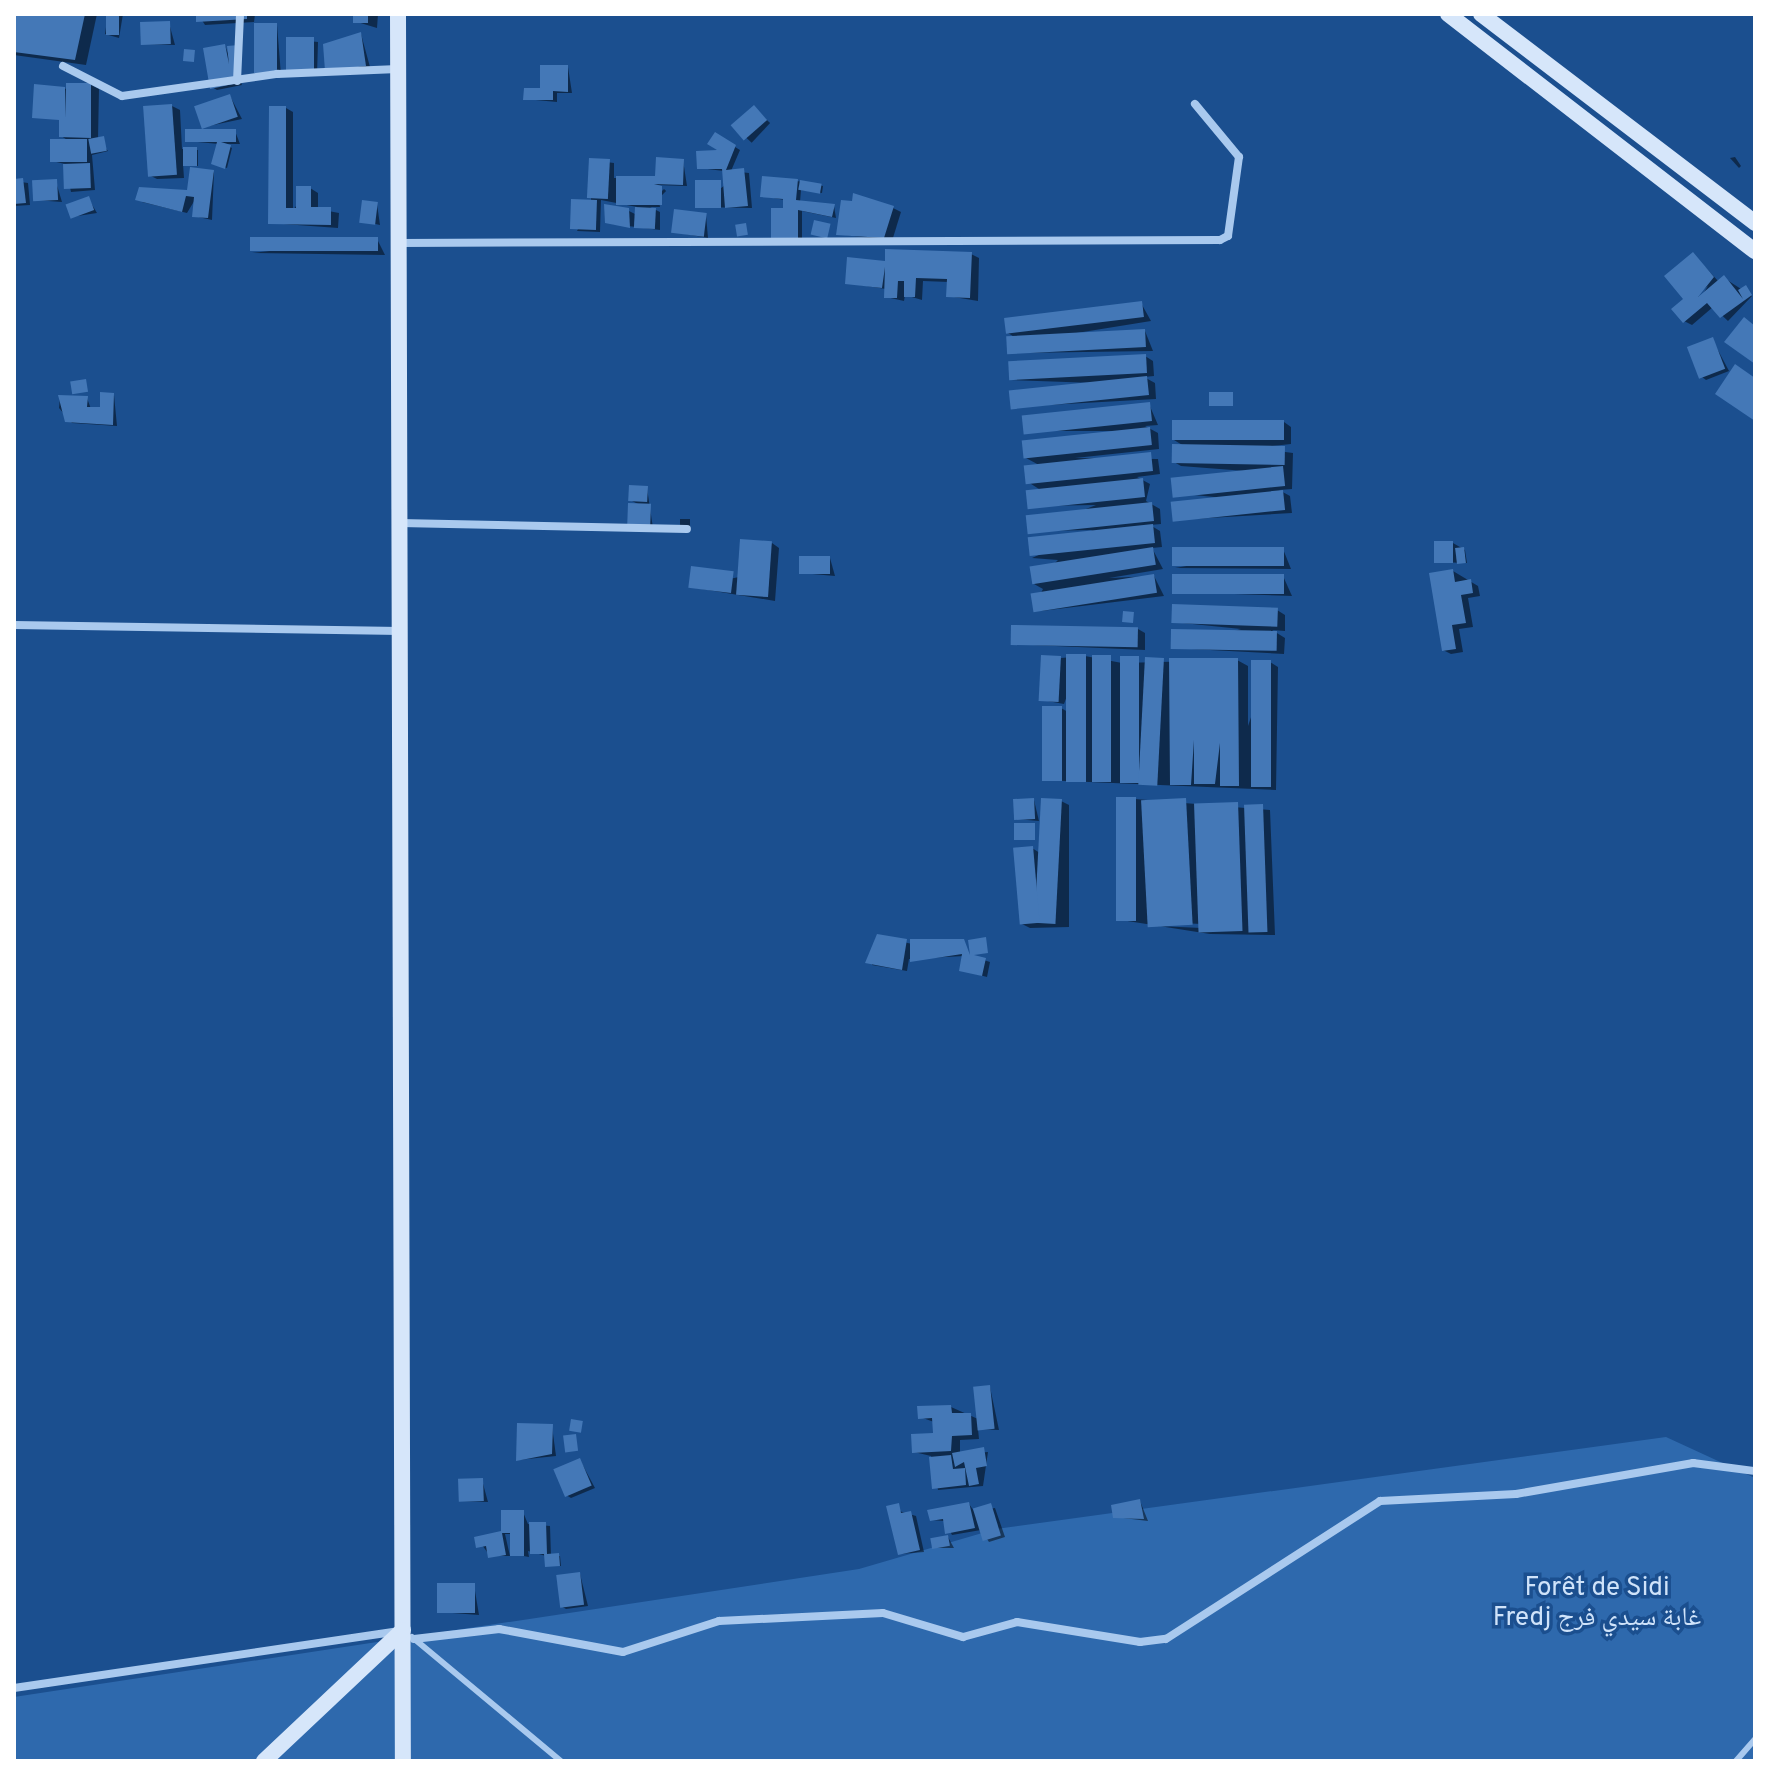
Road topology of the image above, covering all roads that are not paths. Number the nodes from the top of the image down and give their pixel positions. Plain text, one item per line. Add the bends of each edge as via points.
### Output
1 (240, 14) edge
2 (398, 14) edge
3 (1448, 14) edge
4 (1481, 14) edge
5 (63, 66) dead end
6 (398, 68) junction
7 (237, 81) junction
8 (1195, 104) dead end
9 (1755, 223) edge
10 (399, 243) junction
11 (1755, 251) edge
12 (400, 523) junction
13 (687, 529) dead end
14 (14, 625) edge
15 (401, 631) junction
16 (1755, 1471) edge
17 (408, 1635) junction
18 (14, 1688) edge
19 (1755, 1739) edge
20 (264, 1761) edge
21 (403, 1761) edge
22 (561, 1761) edge
23 (1736, 1761) edge

1 - 7 street
2 - 6 main road
3 - 11 main road
4 - 9 main road
5 - 7 street via 122,96
6 - 7 street
6 - 10 main road
8 - 10 street via 1239,157 1228,236 1220,240
10 - 12 main road
12 - 13 street
12 - 15 main road
14 - 15 street
15 - 17 main road
16 - 17 street via 1693,1463 1516,1494 1380,1501 1166,1639 1140,1642 1017,1622 963,1637 883,1613 719,1621 623,1652 499,1629
17 - 18 street
17 - 20 main road
17 - 21 main road
17 - 22 lane
19 - 23 lane

